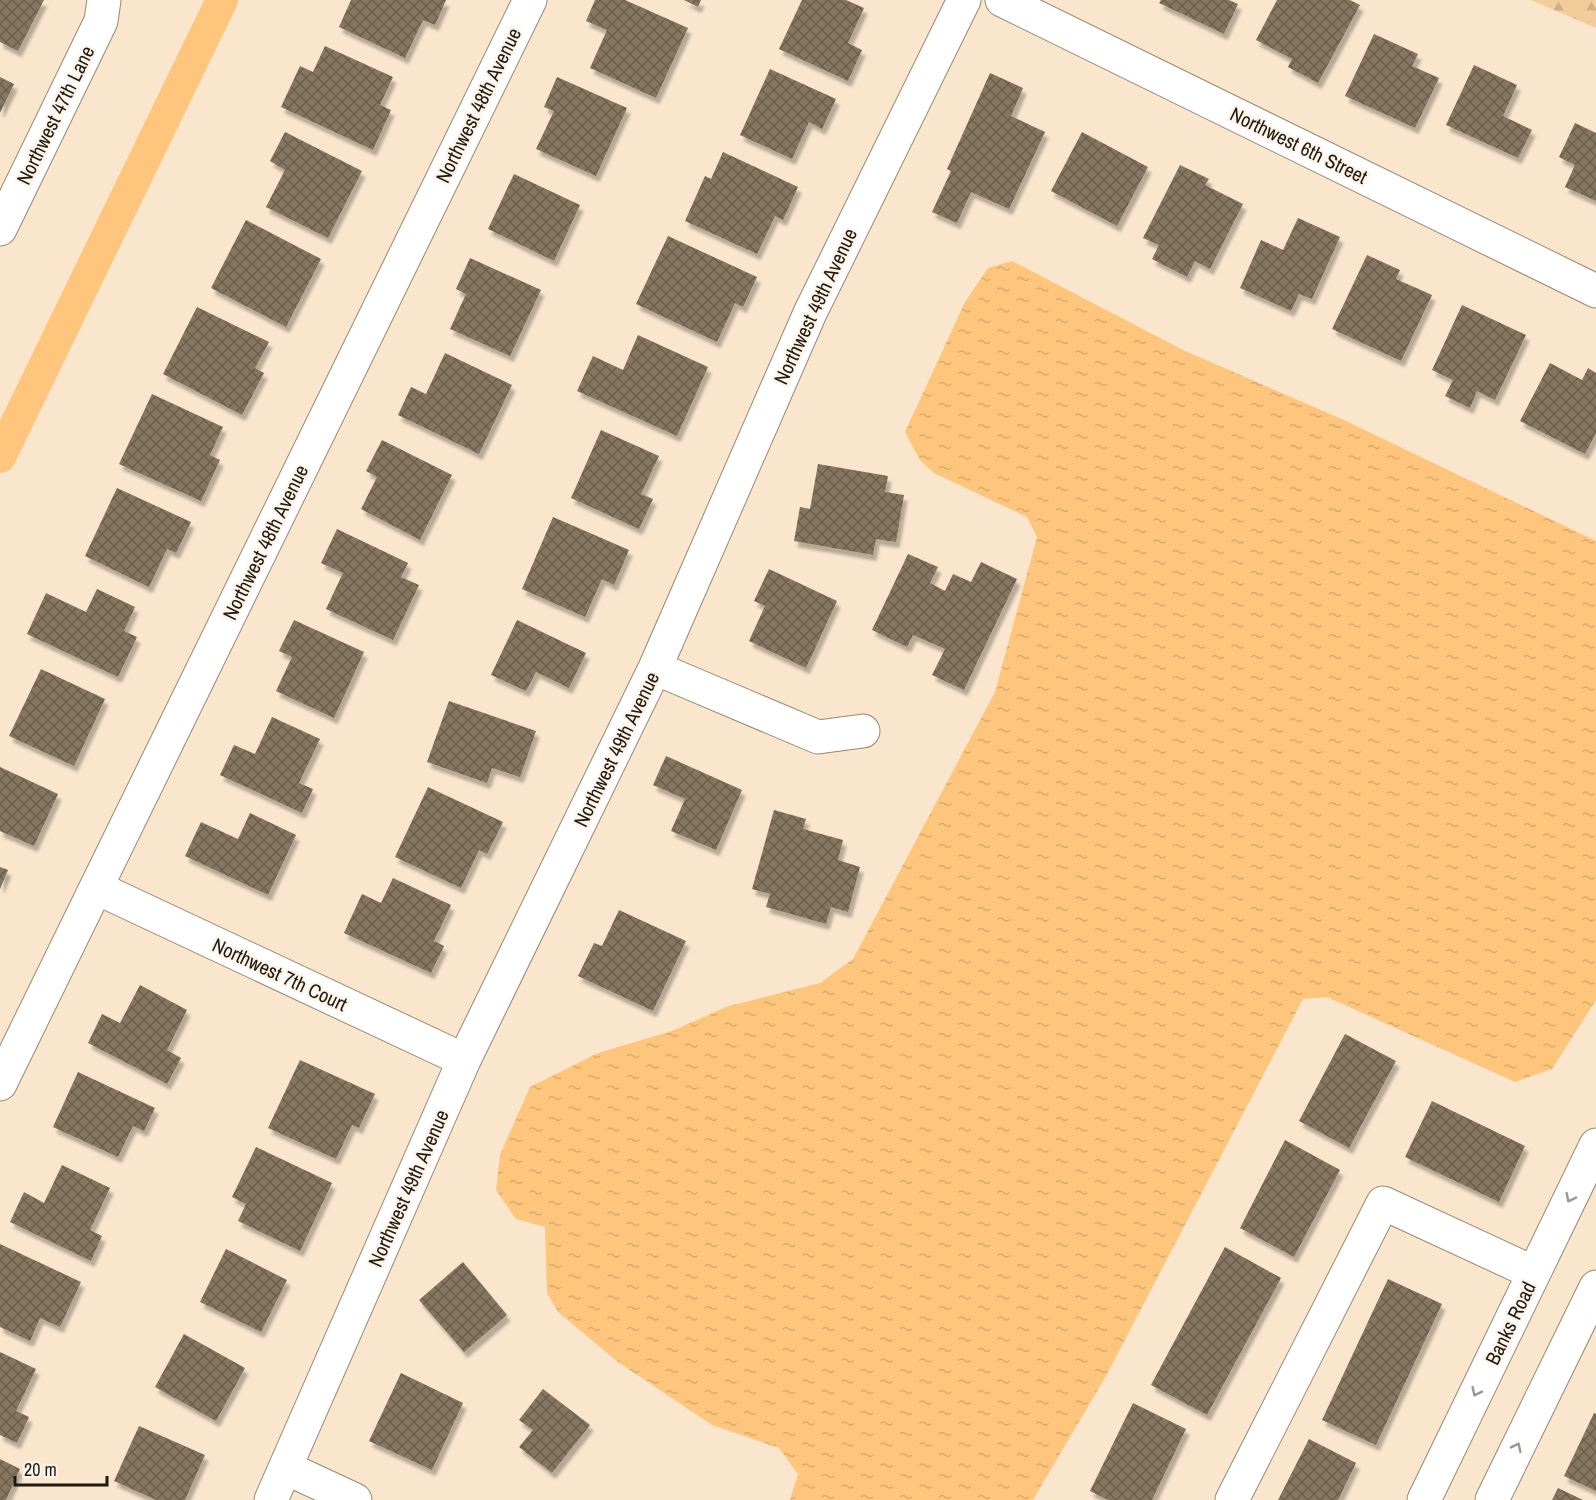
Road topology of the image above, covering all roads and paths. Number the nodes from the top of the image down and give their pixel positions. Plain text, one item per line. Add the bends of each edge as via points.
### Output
1 (104, 0) edge
2 (530, 0) edge
3 (964, 0) edge
4 (1002, 0) edge
5 (0, 229) edge
6 (1596, 291) edge
7 (655, 668) junction
8 (863, 731) dead end
9 (97, 888) junction
10 (464, 1060) junction
11 (0, 1084) edge
12 (1596, 1145) edge
13 (1534, 1273) junction
14 (1596, 1287) edge
15 (286, 1468) junction
16 (271, 1500) edge
17 (356, 1500) edge
18 (1232, 1500) edge
19 (1424, 1500) edge
20 (1492, 1500) edge

1 - 5 street, Northwest 47th Lane via 101,21
2 - 9 street, Northwest 48th Avenue
3 - 7 street, Northwest 49th Avenue via 810,313
4 - 6 street, Northwest 6th Street
7 - 8 street via 818,737
7 - 10 street, Northwest 49th Avenue
9 - 10 street, Northwest 7th Court
9 - 11 street, Northwest 48th Avenue
10 - 15 street, Northwest 49th Avenue
12 -> 13 street, Banks Road
13 - 18 street via 1383,1203
13 -> 19 street, Banks Road
20 -> 14 street
15 - 16 street, Northwest 49th Avenue
15 - 17 street

